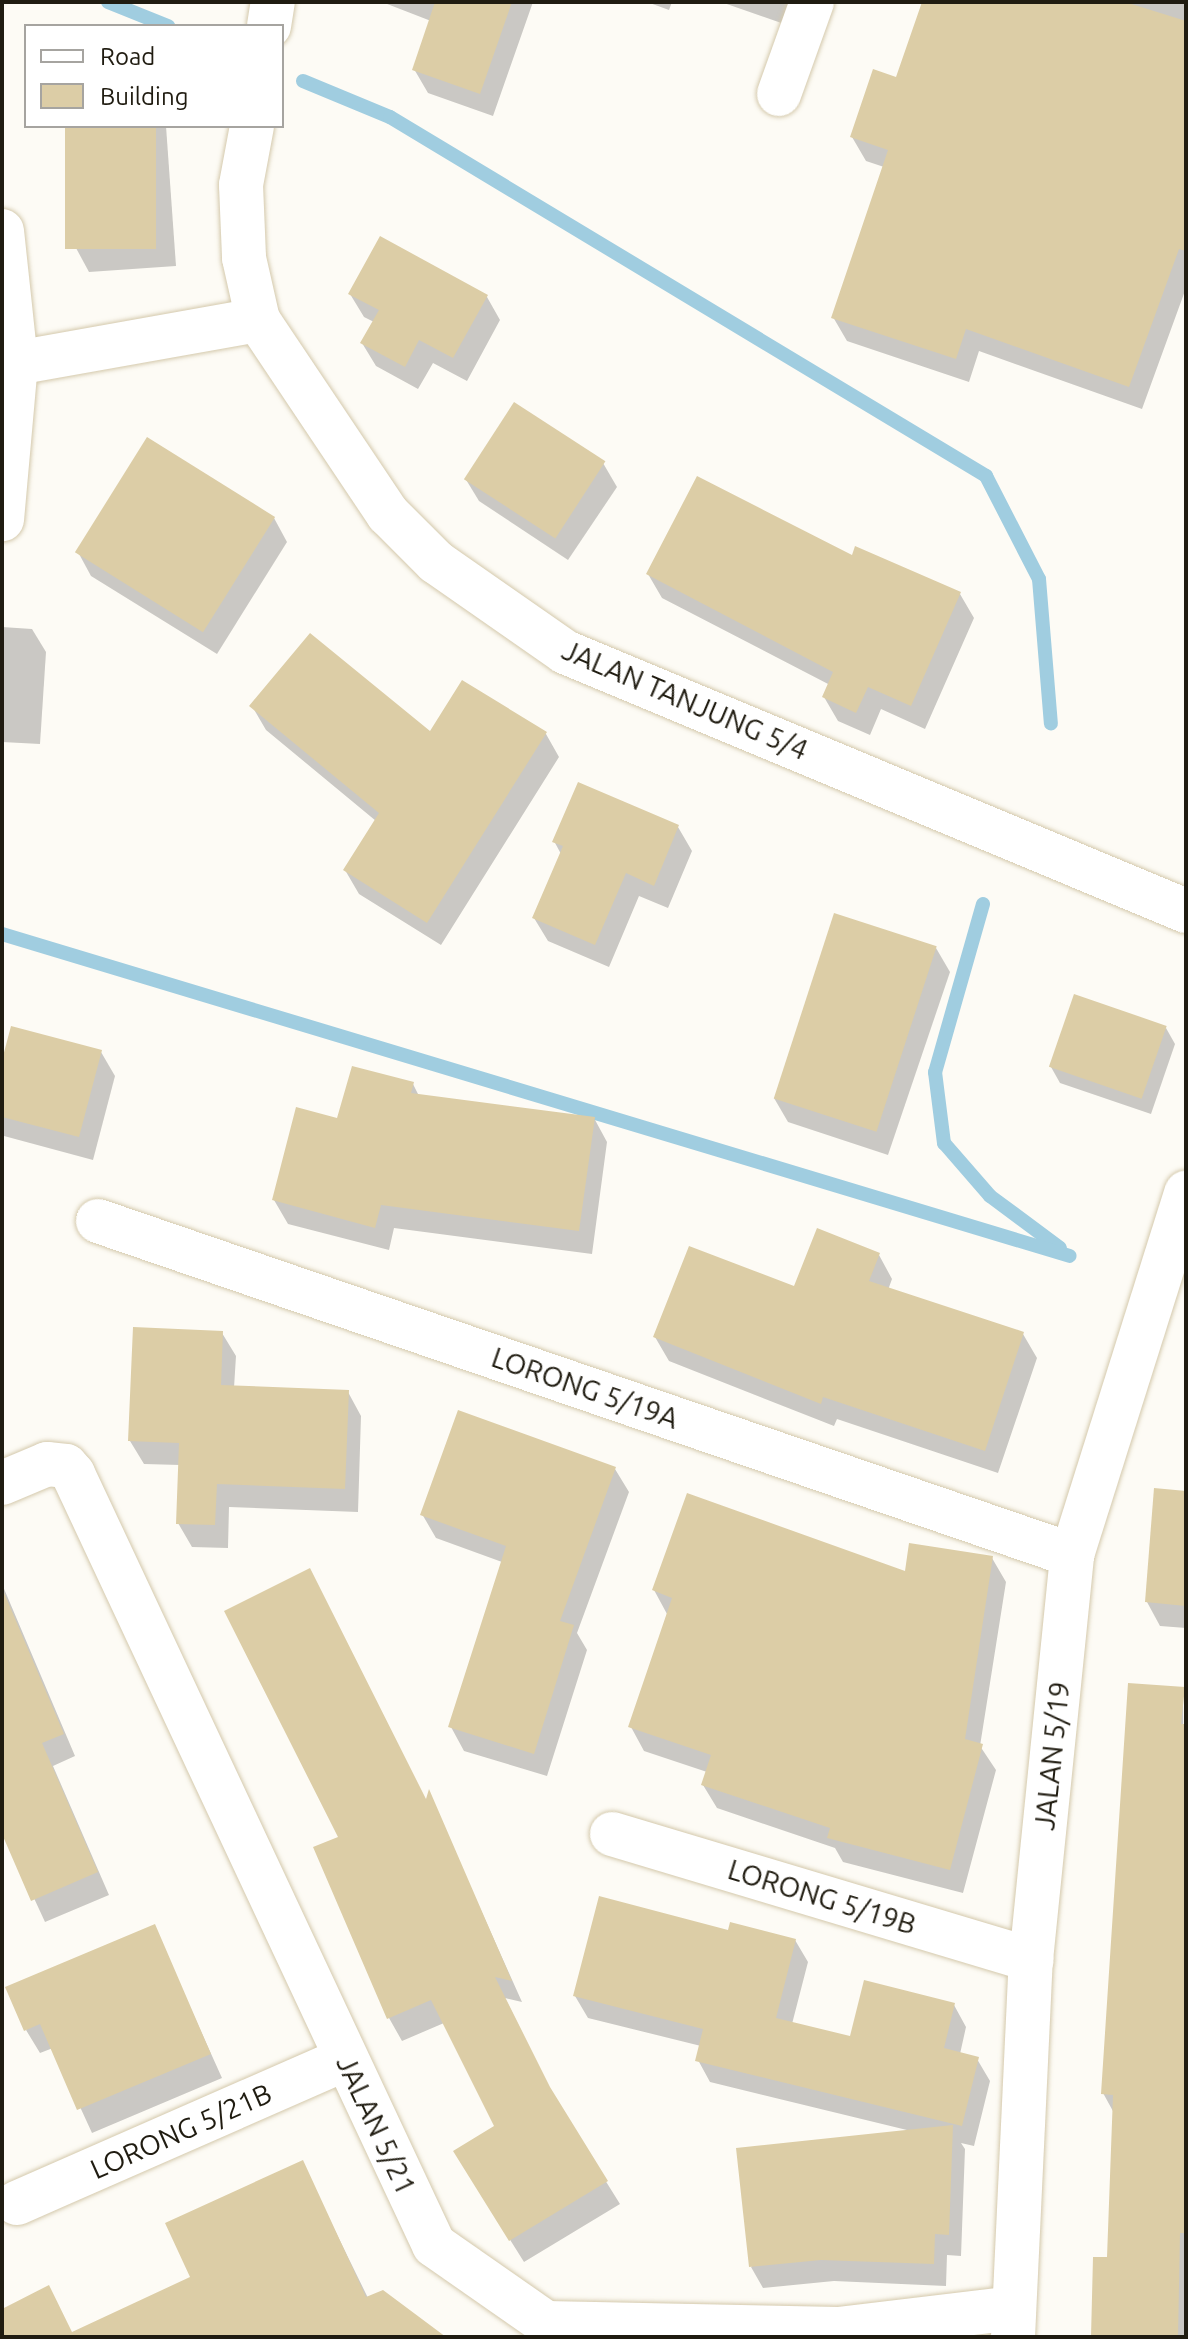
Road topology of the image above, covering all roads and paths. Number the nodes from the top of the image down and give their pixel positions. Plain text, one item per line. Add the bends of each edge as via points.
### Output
1 (273, 2) edge
2 (812, 2) edge
3 (269, 24) edge
4 (779, 94) dead end
5 (252, 128) edge
6 (2, 231) edge
7 (258, 320) junction
8 (16, 363) junction
9 (2, 519) edge
10 (1186, 911) edge
11 (1186, 1193) edge
12 (98, 1221) dead end
13 (2, 1483) edge
14 (1072, 1555) junction
15 (612, 1834) dead end
16 (1031, 1960) junction
17 (345, 2059) junction
18 (17, 2203) dead end
19 (1013, 2322) edge
20 (546, 2330) edge

1 - 3 street
2 - 4 street
5 - 7 street, JALAN TANJUNG 5/4 via 241,185 244,258
6 - 8 street
7 - 8 street
7 - 10 street, JALAN TANJUNG 5/4 via 388,514 436,562 565,652
8 - 9 street
11 - 14 street, JALAN 5/19
12 - 14 street, LORONG 5/19A
13 - 17 street, JALAN 5/21 via 57,1463 73,1474
14 - 16 street, JALAN 5/19
15 - 16 street, LORONG 5/19B
16 - 19 street, JALAN 5/19
17 - 18 street, LORONG 5/21B
17 - 20 street, JALAN 5/21 via 428,2237
19 - 20 street, JALAN 5/21 via 838,2329

